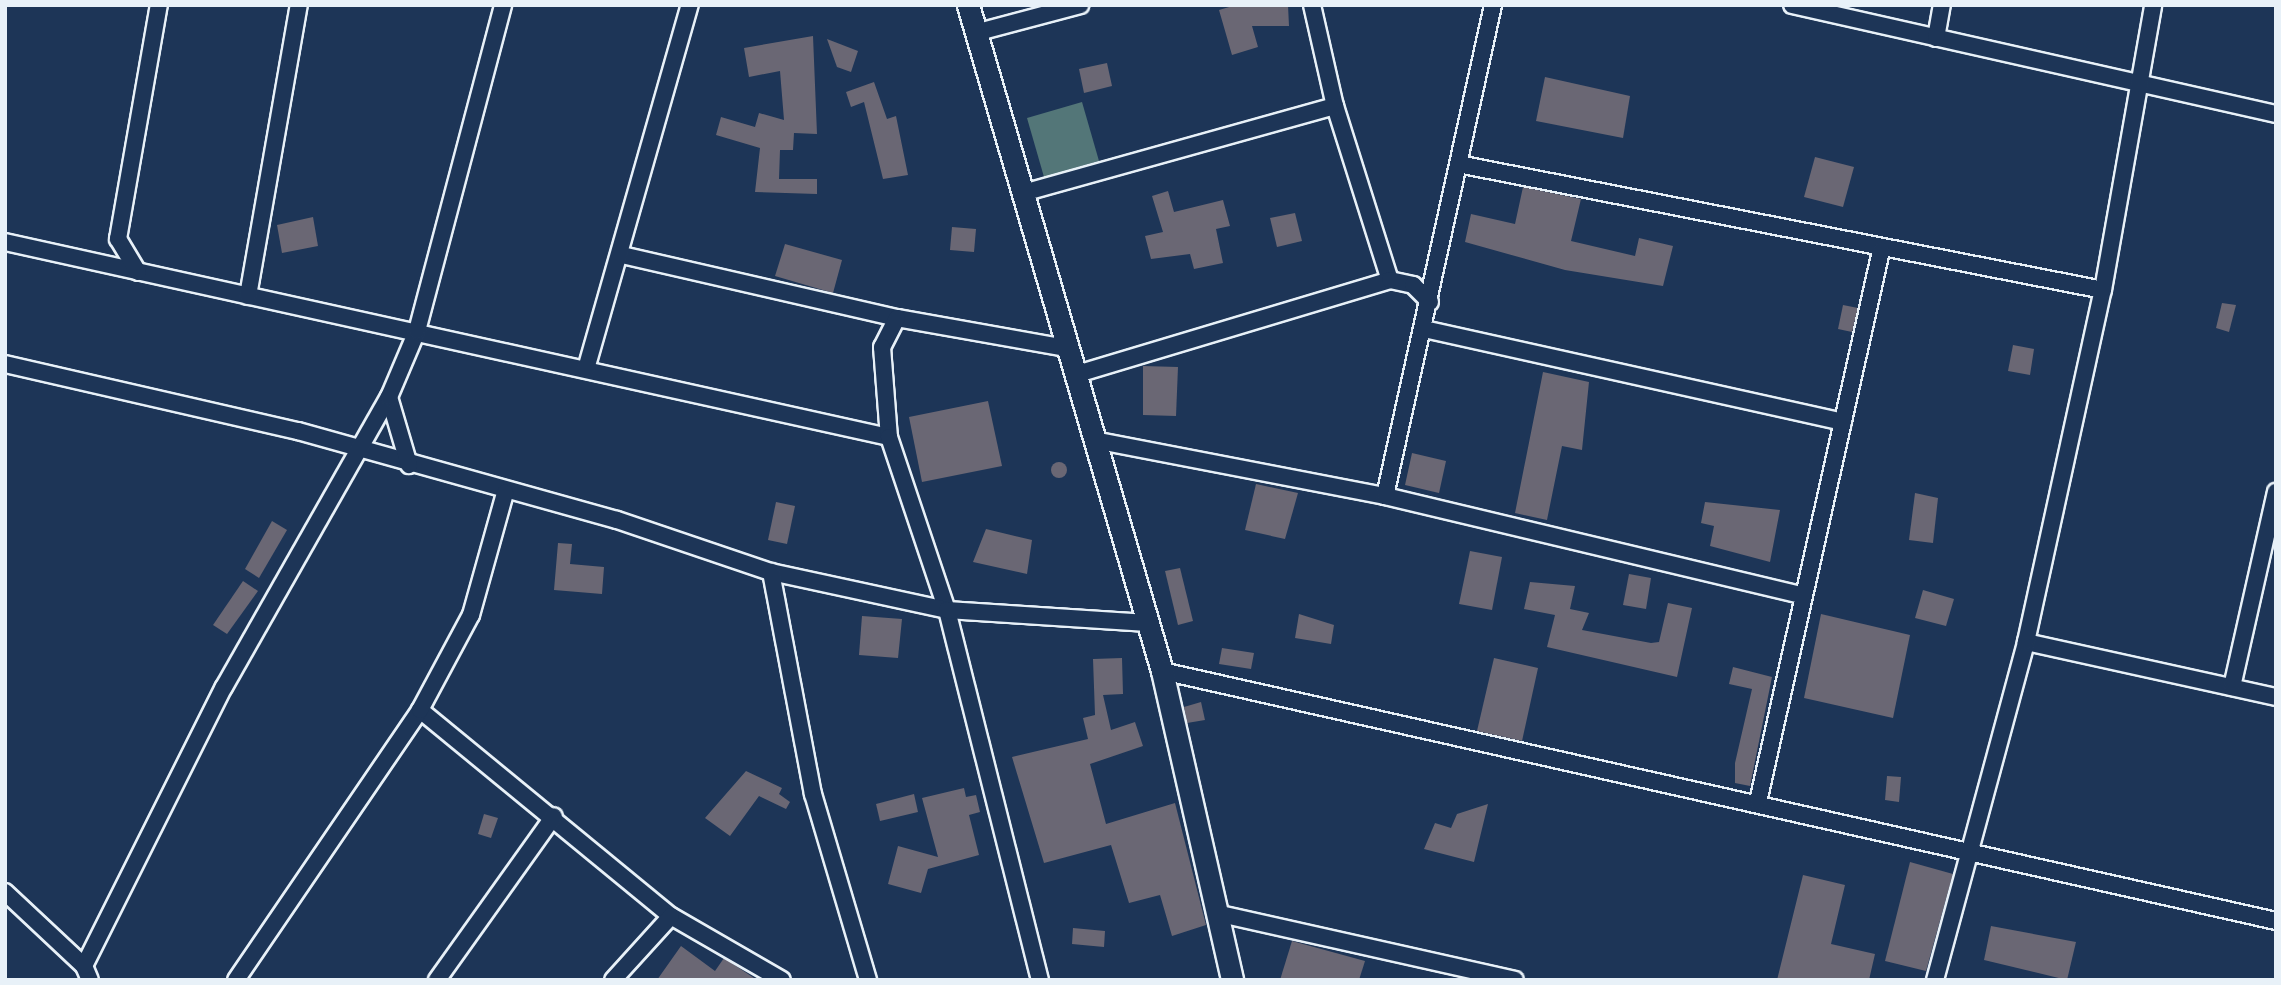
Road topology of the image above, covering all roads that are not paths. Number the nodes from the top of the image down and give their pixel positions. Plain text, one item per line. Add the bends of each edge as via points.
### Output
1 (159, 5) edge
2 (299, 5) edge
3 (503, 5) edge
4 (690, 5) edge
5 (968, 5) edge
6 (1080, 5) edge
7 (1312, 5) edge
8 (1493, 5) edge
9 (1792, 5) edge
10 (1942, 5) edge
11 (2153, 5) edge
12 (975, 33) junction
13 (1936, 38) junction
14 (2135, 83) junction
15 (1335, 106) junction
16 (2276, 114) edge
17 (1458, 163) junction
18 (1023, 193) junction
19 (5, 242) edge
20 (1881, 251) junction
21 (622, 255) junction
22 (138, 272) junction
23 (1390, 280) junction
24 (2103, 290) junction
25 (248, 296) junction
26 (1430, 302) junction
27 (897, 318) junction
28 (1424, 329) junction
29 (417, 331) junction
30 (1065, 348) junction
31 (5, 364) edge
32 (586, 369) junction
33 (1074, 375) junction
34 (389, 397) junction
35 (1843, 422) junction
36 (889, 437) junction
37 (1094, 440) junction
38 (357, 449) junction
39 (410, 465) junction
40 (2276, 492) edge
41 (506, 493) junction
42 (1385, 496) junction
43 (771, 572) junction
44 (1800, 595) junction
45 (947, 610) junction
46 (1148, 623) junction
47 (2026, 642) junction
48 (1162, 671) junction
49 (2232, 687) junction
50 (2276, 697) edge
51 (420, 710) junction
52 (1758, 802) junction
53 (554, 816) junction
54 (1969, 849) junction
55 (5, 892) edge
56 (1216, 913) junction
57 (671, 916) junction
58 (2276, 921) edge
59 (87, 973) edge
60 (770, 978) edge
61 (236, 980) edge
62 (437, 980) edge
63 (613, 980) edge
64 (868, 980) edge
65 (1040, 980) edge
66 (1232, 980) edge
67 (1515, 980) edge
68 (1935, 980) edge

1 - 22 street via 118,239
2 - 25 street
3 - 29 street
4 - 21 street
5 - 12 street
6 - 12 street
7 - 15 street
8 - 17 street
9 - 13 street
10 - 13 street
11 - 14 street
12 - 18 street
13 - 14 street
14 - 16 street
14 - 24 street
15 - 18 street
15 - 23 street
17 - 20 street
17 - 26 street
18 - 30 street
19 - 22 street
20 - 24 street
20 - 35 street
21 - 27 street
21 - 32 street
22 - 25 street
23 - 26 street via 1413,285
23 - 33 street
24 - 47 street
25 - 29 street
26 - 28 street
27 - 30 street
27 - 36 street via 882,347
28 - 35 street
28 - 42 street
29 - 32 street
29 - 34 street
30 - 33 street
31 - 38 street
32 - 36 street
33 - 37 street
34 - 38 street
34 - 39 street
35 - 44 street via 1827,509
36 - 45 street
37 - 42 street
37 - 46 street
38 - 39 street
38 - 59 street via 224,687
39 - 41 street
40 - 49 street
41 - 43 street via 617,520
41 - 51 street via 471,615
42 - 44 street
43 - 45 street
43 - 64 street via 813,794
44 - 52 street
45 - 46 street
45 - 65 street
46 - 48 street
47 - 49 street
47 - 54 street
48 - 52 street
48 - 56 street
49 - 50 street
51 - 53 street
51 - 61 street
52 - 54 street
53 - 57 street
53 - 62 street
54 - 58 street
54 - 68 street
55 - 59 street
56 - 66 street
56 - 67 street
57 - 60 street
57 - 63 street

